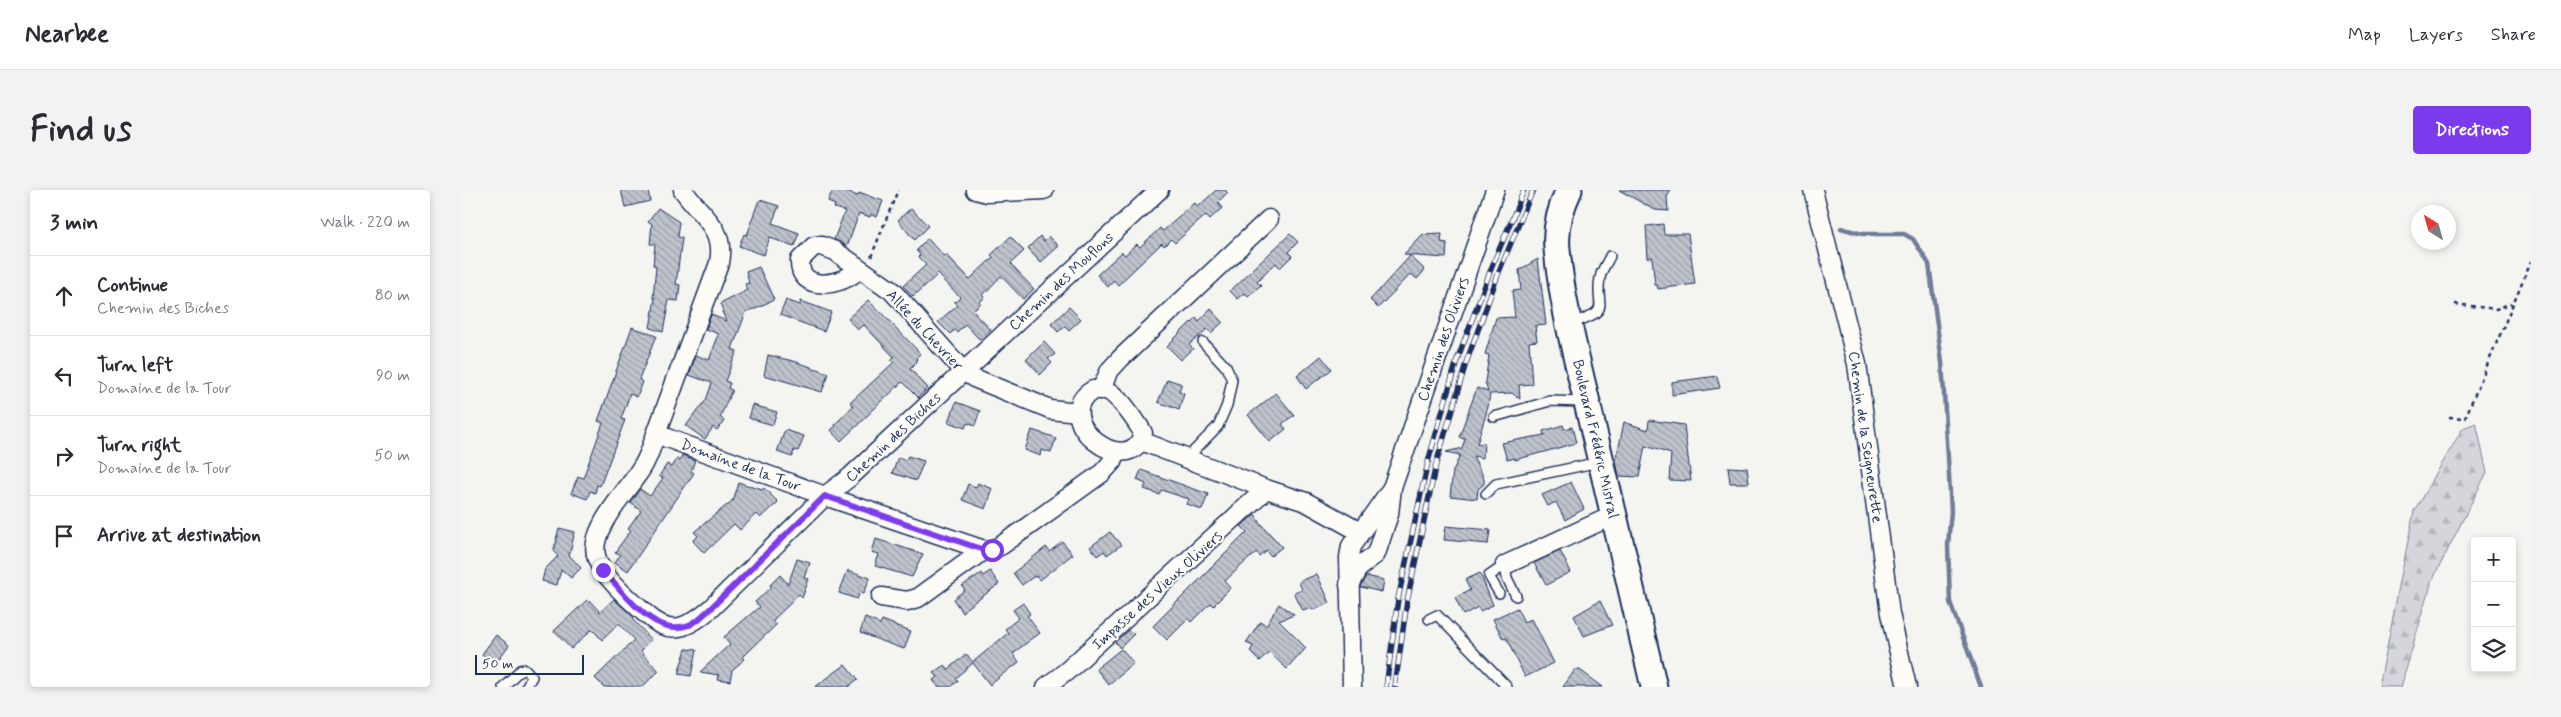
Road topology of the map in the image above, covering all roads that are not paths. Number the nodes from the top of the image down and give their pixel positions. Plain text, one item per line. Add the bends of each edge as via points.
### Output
1 (683, 190) edge
2 (975, 190) edge
3 (1044, 190) edge
4 (1159, 190) edge
5 (1495, 190) edge
6 (1569, 190) edge
7 (1813, 190) edge
8 (1269, 219) dead end
9 (1610, 256) dead end
10 (862, 271) road end
11 (1570, 323) junction
12 (1203, 342) dead end
13 (963, 371) junction
14 (1101, 390) junction
15 (1587, 402) junction
16 (1078, 412) junction
17 (1494, 417) dead end
18 (656, 434) junction
19 (1141, 441) junction
20 (1116, 452) junction
21 (1186, 459) junction
22 (1602, 462) junction
23 (1392, 488) junction
24 (1266, 489) junction
25 (1486, 494) dead end
26 (825, 496) junction
27 (1614, 515) junction
28 (1360, 532) junction
29 (984, 550) junction
30 (1505, 566) junction
31 (1349, 585) junction
32 (1499, 593) dead end
33 (1516, 596) dead end
34 (881, 597) dead end
35 (1429, 619) dead end
36 (503, 687) edge
37 (526, 687) edge
38 (1046, 687) edge
39 (1352, 687) edge
40 (1507, 687) edge
41 (1654, 687) edge
42 (1908, 687) edge

1 - 18 street, Domaine de la Tour via 715,228 722,249
2 - 3 street via 987,193
4 - 13 street, Chemin des Mouflons
5 - 23 street, Chemin des Oliviers
6 - 11 main road, Boulevard Frédéric Mistral via 1560,214 1557,249
7 - 42 street, Chemin de la Seigneurette via 1857,364 1890,614
8 - 14 street via 1121,358 1110,370
9 - 11 lane via 1601,274 1601,306 1595,315
10 - 13 street, Allée du Chevrier via 892,292
11 - 15 main road, Boulevard Frédéric Mistral
12 - 21 lane via 1226,368 1232,380 1228,405 1218,426
13 - 16 street, Allée du Chevrier via 1050,409
13 - 26 street, Chemin des Biches via 850,477
14 - 16 street via 1093,390 1084,396
14 - 19 street via 1115,396 1137,422 1143,432
15 - 17 lane via 1550,401
15 - 22 main road, Boulevard Frédéric Mistral
16 - 20 street via 1077,417 1084,429 1101,446
18 - 26 street, Domaine de la Tour
18 - 26 street, Domaine de la Tour via 643,467 598,532 596,546 596,558 603,570 655,622 673,628 690,625
19 - 20 street via 1133,449
19 - 21 street
20 - 29 street via 1112,462 1080,490 1002,545
21 - 24 street
22 - 25 lane via 1496,484
22 - 27 main road, Boulevard Frédéric Mistral
23 - 28 street, Chemin des Oliviers
23 - 31 street, Chemin des Oliviers via 1389,514 1376,554 1359,567
24 - 28 street via 1306,502
24 - 38 street, Impasse des Vieux Oliviers
26 - 29 street, Chemin des Biches
27 - 30 street
27 - 41 main road, Boulevard Frédéric Mistral
28 - 31 street, Chemin des Oliviers via 1351,546
29 - 34 street via 918,598 907,601
30 - 32 lane via 1489,576
30 - 33 lane
31 - 39 street, Chemin des Oliviers
35 - 40 lane via 1437,615
36 - 37 lane via 520,670 526,669 532,677

